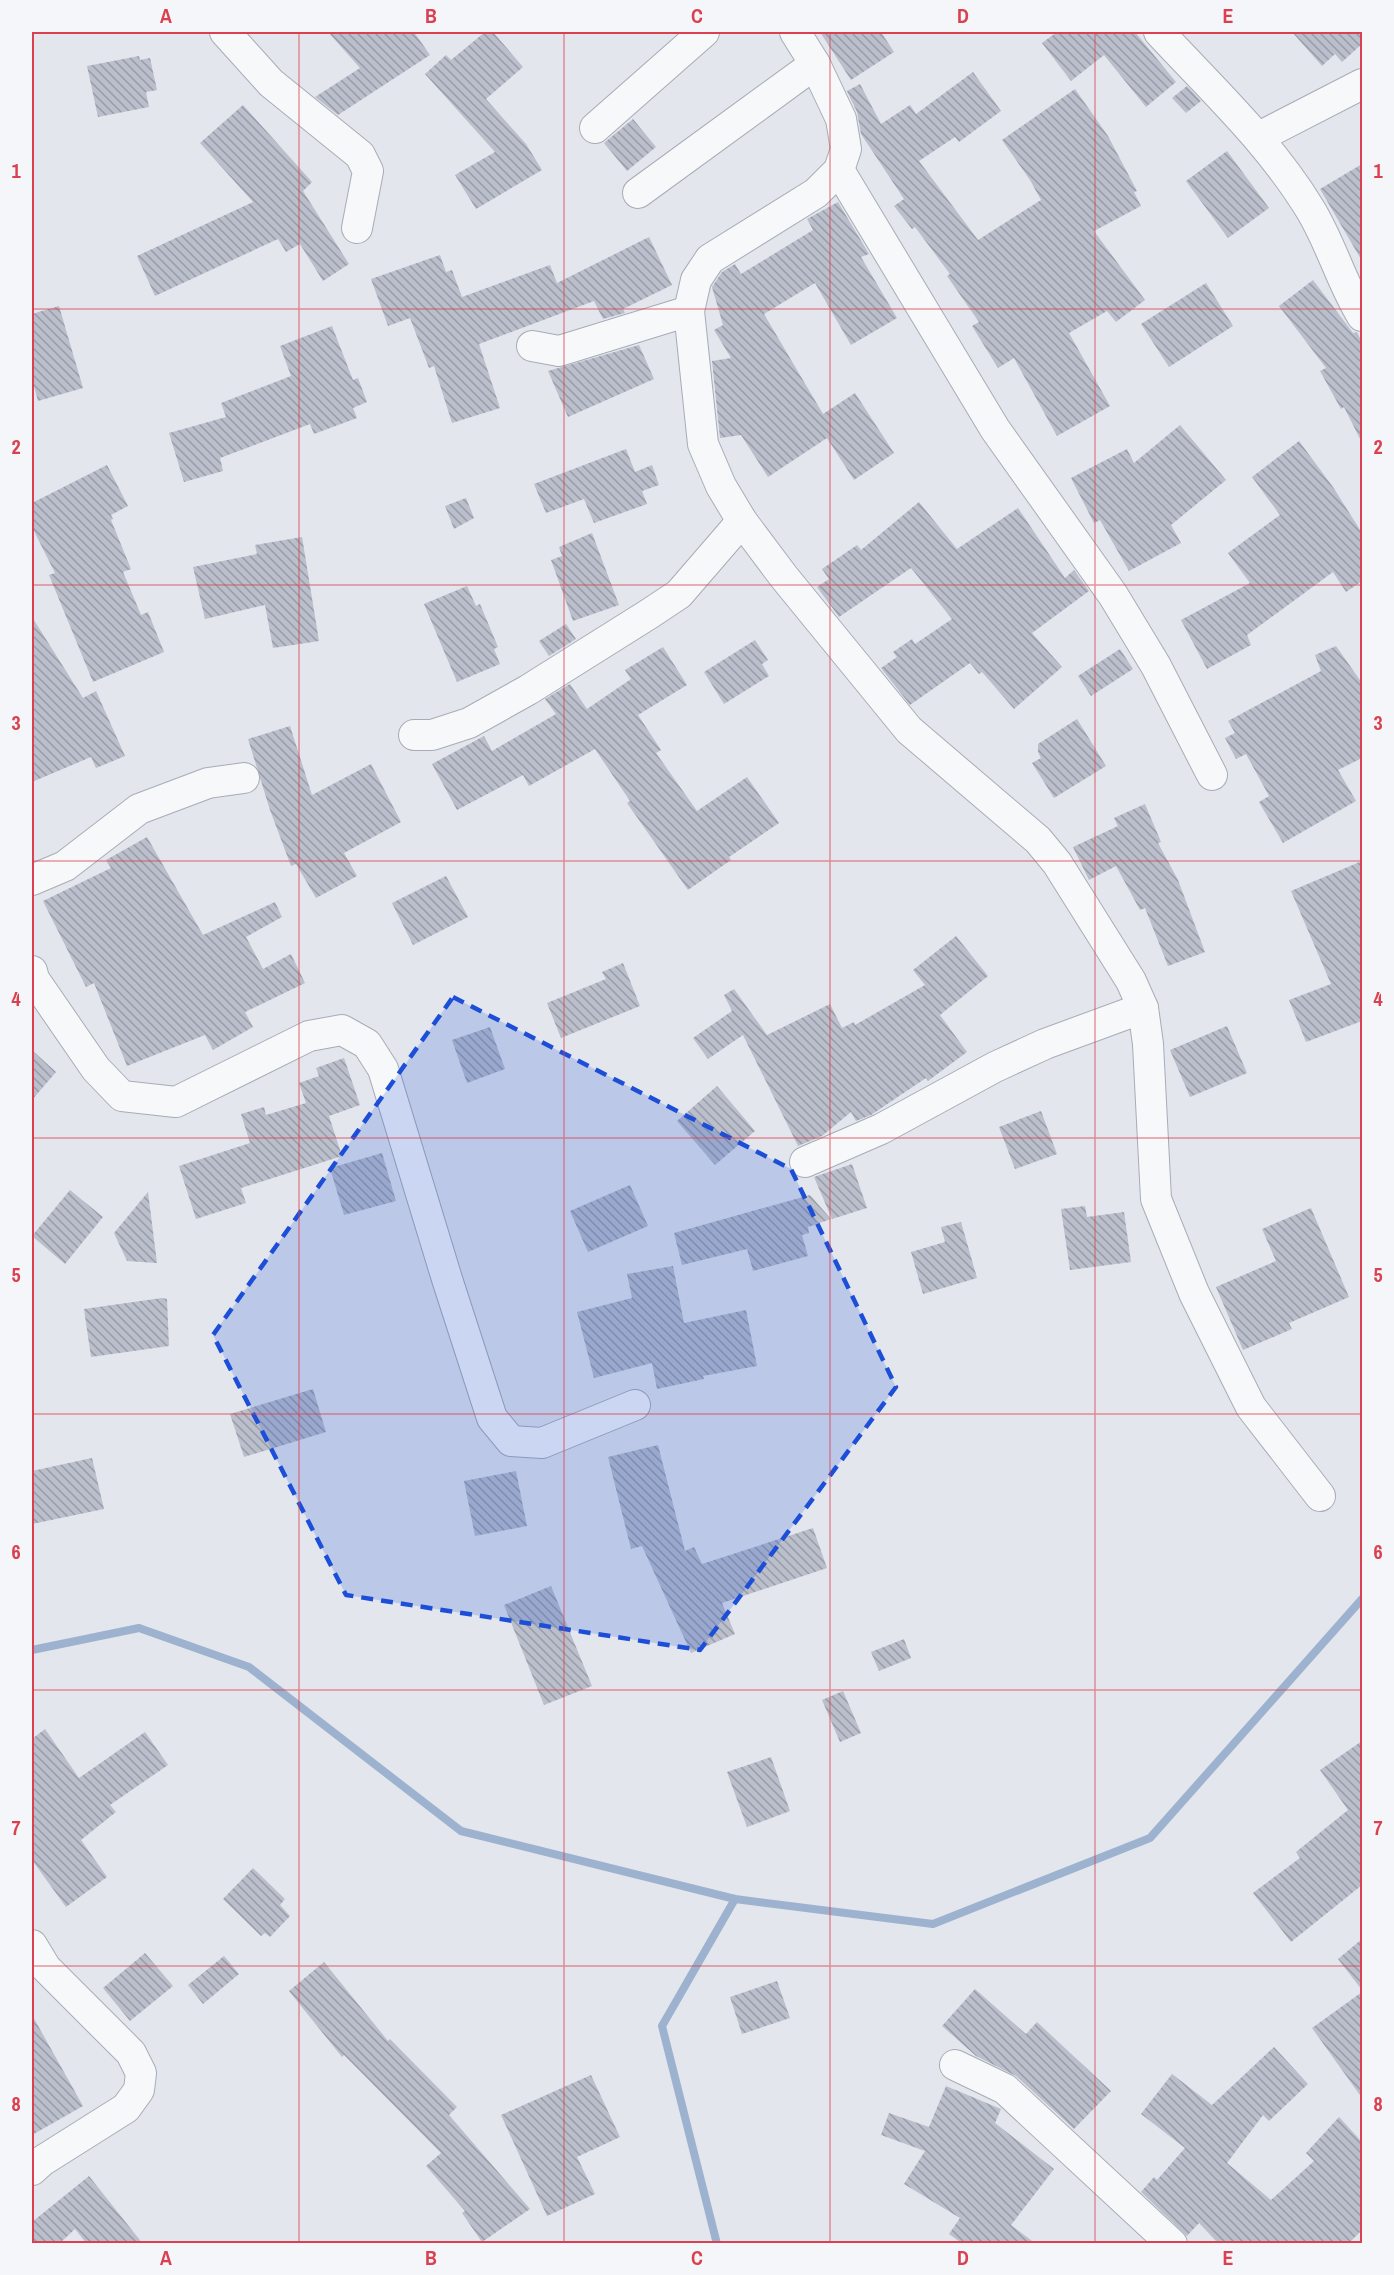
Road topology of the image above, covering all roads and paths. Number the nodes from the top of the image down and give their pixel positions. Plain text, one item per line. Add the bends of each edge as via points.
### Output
1 (226, 32) edge
2 (704, 32) edge
3 (795, 32) edge
4 (1159, 32) edge
5 (815, 64) junction
6 (1362, 84) edge
7 (595, 128) dead end
8 (1259, 137) junction
9 (839, 170) junction
10 (638, 193) dead end
11 (357, 228) dead end
12 (689, 311) junction
13 (1362, 316) edge
14 (532, 346) dead end
15 (742, 521) junction
16 (414, 735) dead end
17 (1212, 775) dead end
18 (244, 778) dead end
19 (32, 880) edge
20 (32, 977) edge
21 (1143, 1008) junction
22 (805, 1162) dead end
23 (635, 1406) dead end
24 (1320, 1496) dead end
25 (32, 1945) edge
26 (955, 2065) dead end
27 (32, 2170) edge
28 (1172, 2244) edge

1 - 11 street via 271,83 360,155 368,171
2 - 7 street
3 - 5 street
4 - 8 street
5 - 9 street via 841,119 846,148
5 - 10 street
6 - 8 street
8 - 13 street via 1312,212
9 - 12 street via 816,193 710,259 696,279
9 - 17 street via 994,429 1113,595 1156,666
12 - 14 street via 559,351
12 - 15 street via 703,444
15 - 16 street via 679,594 650,614 469,723 432,735
15 - 21 street via 909,730 1038,840 1125,971
18 - 19 street via 208,783 139,809 66,866
20 - 23 street via 96,1069 122,1096 176,1102 309,1036 342,1030 367,1044 383,1069 492,1418 511,1441 542,1443
21 - 22 street via 1005,1062 881,1129
21 - 24 street via 1156,1199 1194,1293 1251,1407
25 - 27 street via 46,1968 131,2053 141,2073 139,2090 126,2108
26 - 28 street via 1005,2089

